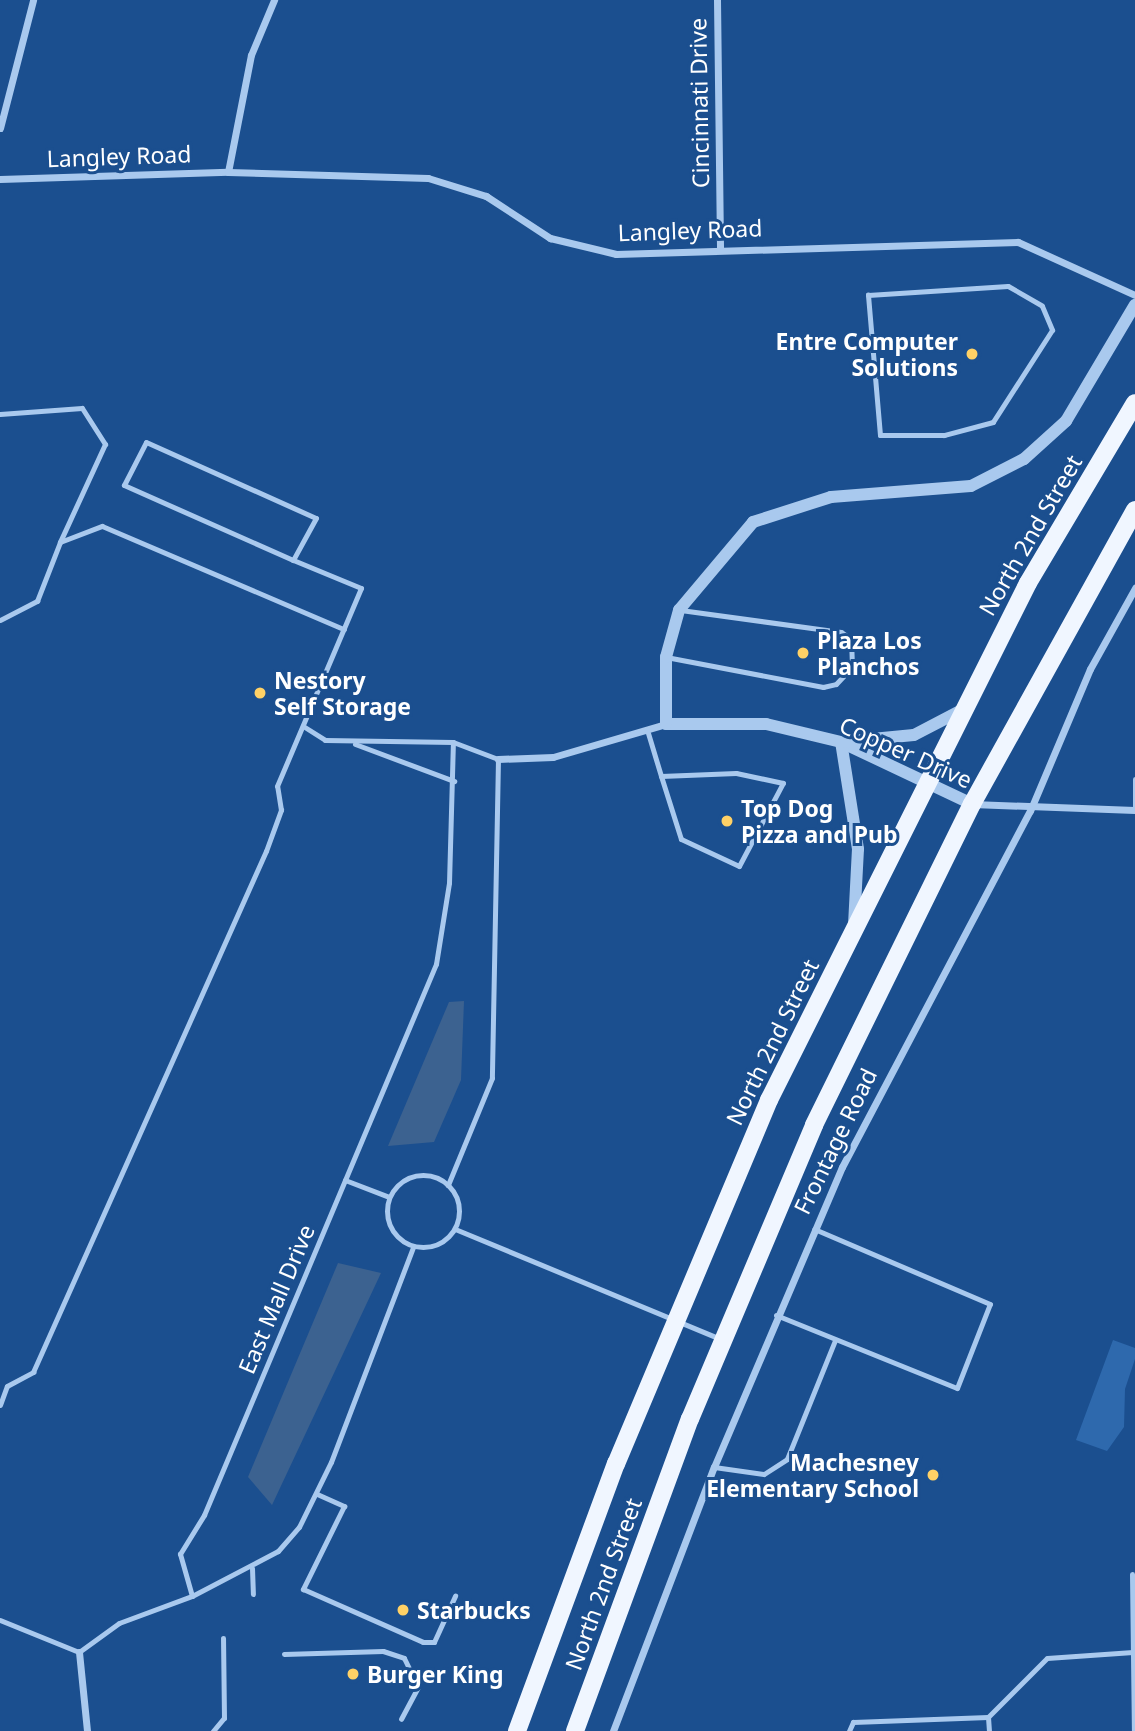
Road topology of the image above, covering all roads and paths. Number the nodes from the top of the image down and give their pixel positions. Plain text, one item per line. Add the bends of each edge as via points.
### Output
1 (33, 0) edge
2 (274, 0) edge
3 (717, 0) edge
4 (0, 128) edge
5 (228, 172) junction
6 (0, 180) edge
7 (720, 248) junction
8 (965, 288) joint
9 (1135, 295) edge
10 (1135, 306) edge
11 (1135, 403) edge
12 (0, 414) edge
13 (1135, 510) edge
14 (60, 542) junction
15 (293, 560) junction
16 (1135, 588) edge
17 (679, 610) junction
18 (0, 620) edge
19 (344, 629) junction
20 (666, 657) junction
21 (965, 708) junction
22 (666, 724) junction
23 (303, 726) junction
24 (648, 733) junction
25 (350, 742) junction
26 (453, 742) junction
27 (841, 742) junction
28 (498, 759) junction
29 (662, 776) junction
30 (454, 781) junction
31 (1135, 781) edge
32 (928, 782) junction
33 (972, 804) junction
34 (1135, 810) edge
35 (1030, 811) junction
36 (854, 930) junction
37 (345, 1180) junction
38 (448, 1185) junction
39 (389, 1197) junction
40 (455, 1228) junction
41 (814, 1229) junction
42 (413, 1247) junction
43 (776, 1315) junction
44 (674, 1320) junction
45 (724, 1340) junction
46 (835, 1340) junction
47 (0, 1405) edge
48 (714, 1467) junction
49 (317, 1494) junction
50 (252, 1568) junction
51 (1132, 1574) dead end
52 (253, 1594) dead end
53 (192, 1596) junction
54 (455, 1596) dead end
55 (0, 1620) edge
56 (223, 1638) dead end
57 (79, 1652) junction
58 (1133, 1652) junction
59 (284, 1654) dead end
60 (988, 1717) junction
61 (401, 1719) dead end
62 (88, 1731) edge
63 (213, 1731) edge
64 (517, 1731) edge
65 (575, 1731) edge
66 (612, 1731) edge
67 (849, 1731) edge
68 (989, 1731) edge
69 (1135, 1731) edge

1 - 4 street
2 - 5 street via 251,55
3 - 7 street, Cincinnati Drive
5 - 6 street, Langley Road
5 - 7 street, Langley Road via 428,178 486,196 550,238 616,254
7 - 9 street, Langley Road via 1018,242
8 - 8 lane via 868,295 880,435 944,435 993,422 1052,330 1042,306 1008,286
10 - 17 street via 1066,421 1024,459 971,486 831,497 752,522
11 - 21 main road, North 2nd Street via 1028,583
12 - 14 lane via 82,408 105,443
13 - 33 main road, North 2nd Street
14 - 18 lane via 37,601
14 - 19 lane via 102,526
15 - 15 lane via 124,485 146,442 316,517
15 - 19 lane via 361,588
16 - 35 street, Frontage Road via 1090,669
17 - 20 street
17 - 20 lane via 841,632 851,639 852,667 836,684 824,687
19 - 23 lane
20 - 22 street
21 - 27 street via 914,736
21 - 32 main road, North 2nd Street
22 - 24 street, Copper Drive
22 - 27 street, Copper Drive via 766,724
23 - 25 lane via 325,740
23 - 47 lane via 277,786 281,810 267,851 33,1372 7,1386
24 - 28 street, Copper Drive via 553,757
24 - 29 lane
25 - 26 lane
25 - 30 lane
26 - 28 lane
26 - 30 lane, East Mall Drive
27 - 32 street, Copper Drive
27 - 36 street via 858,849
28 - 38 lane via 492,1078
29 - 29 lane via 681,839 739,866 783,783 736,773
30 - 37 lane, East Mall Drive via 445,927 414,1015
31 - 34 lane
32 - 33 street, Copper Drive
32 - 36 main road, North 2nd Street
33 - 35 street, Copper Drive
33 - 45 main road, North 2nd Street via 814,1125
34 - 35 street, Copper Drive
35 - 41 street, Frontage Road
36 - 44 main road, North 2nd Street via 769,1100
37 - 39 lane
37 - 53 lane, East Mall Drive via 204,1515 180,1553
38 - 39 lane via 415,1176
38 - 40 lane via 459,1206
39 - 42 lane via 388,1222
40 - 42 lane via 437,1245
40 - 44 lane
41 - 43 street, Frontage Road
41 - 46 lane via 990,1304 957,1388
42 - 49 lane
43 - 46 lane
43 - 48 street, Frontage Road
44 - 45 lane
44 - 64 main road, North 2nd Street
45 - 65 main road, North 2nd Street
46 - 48 lane via 778,1468 743,1476
48 - 66 street, Frontage Road
49 - 50 lane via 278,1551
49 - 54 lane via 344,1506 303,1589 423,1642 434,1642
50 - 52 lane
50 - 53 lane
51 - 58 lane
53 - 57 lane via 119,1623
55 - 57 lane
56 - 63 lane via 224,1718
57 - 62 street
58 - 60 lane via 1048,1658
58 - 69 lane
59 - 61 lane via 383,1651 404,1658 418,1686
60 - 67 lane via 853,1722
60 - 68 lane

